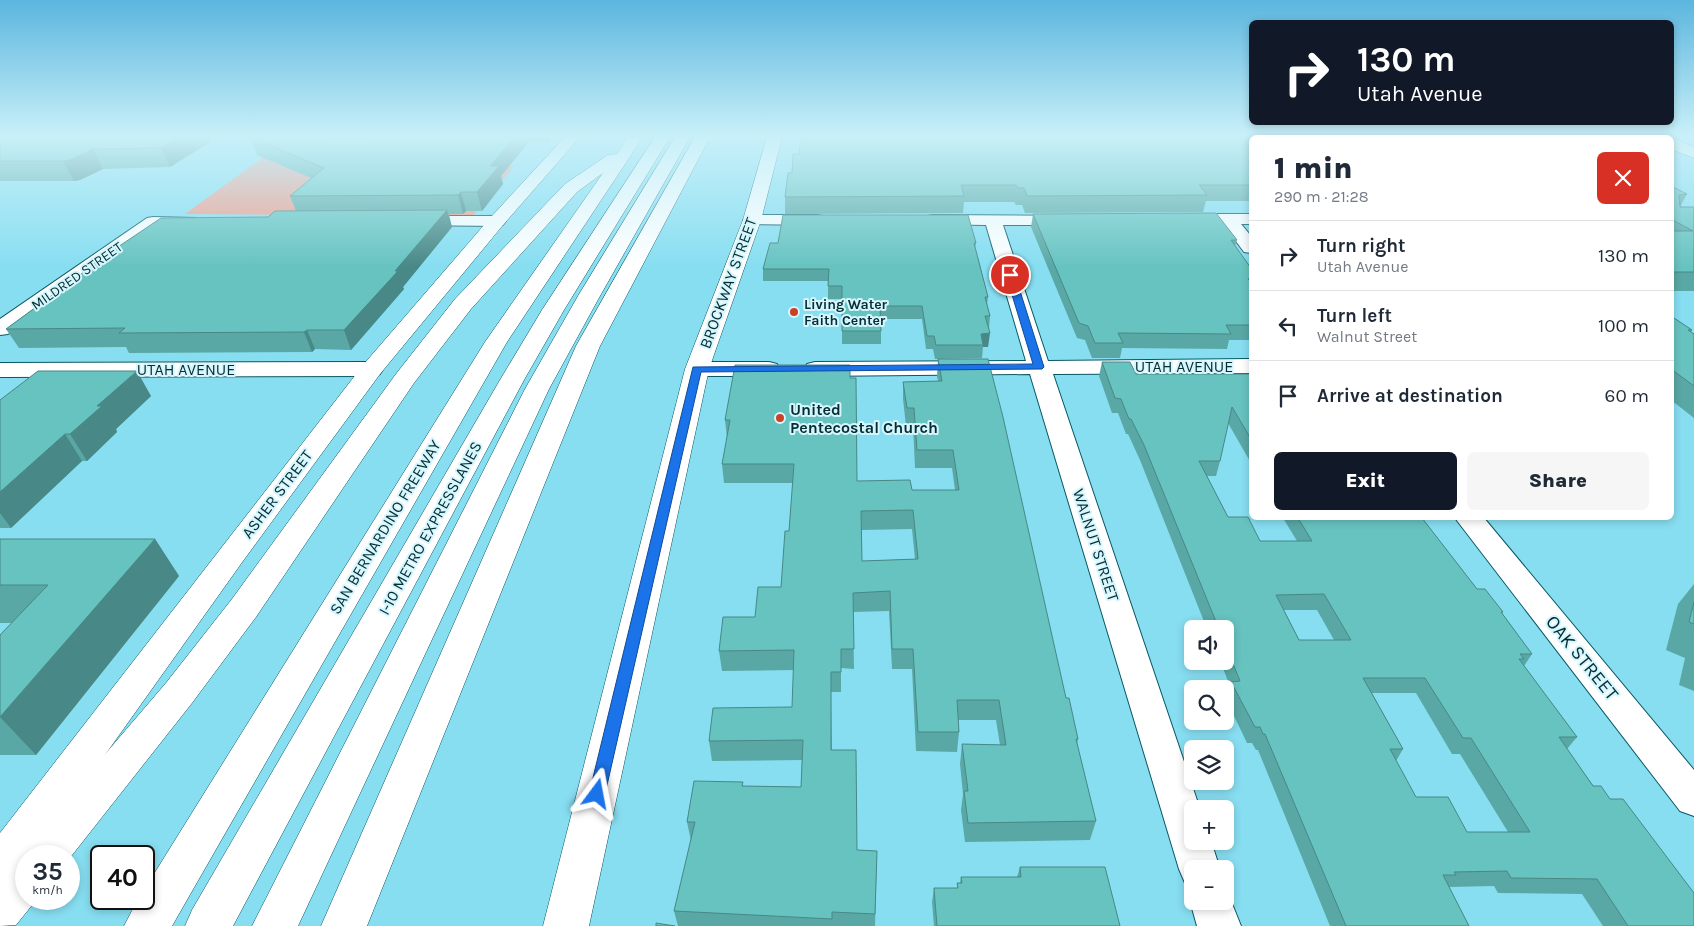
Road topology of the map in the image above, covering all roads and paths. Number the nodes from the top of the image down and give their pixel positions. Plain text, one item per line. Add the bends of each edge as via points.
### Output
1 (533, 180) edge
2 (581, 180) edge
3 (606, 180) edge
4 (636, 180) edge
5 (657, 180) edge
6 (679, 180) edge
7 (763, 180) edge
8 (1169, 219) edge
9 (1228, 219) junction
10 (1249, 219) edge
11 (752, 220) junction
12 (830, 220) edge
13 (916, 220) edge
14 (993, 220) junction
15 (1081, 220) edge
16 (398, 221) edge
17 (496, 221) junction
18 (212, 222) edge
19 (1249, 245) edge
20 (0, 329) edge
21 (1249, 366) edge
22 (1039, 367) junction
23 (372, 369) junction
24 (697, 369) junction
25 (0, 370) edge
26 (1471, 520) edge
27 (1694, 799) edge
28 (54, 845) edge
29 (1197, 860) edge
30 (0, 867) edge
31 (15, 891) edge
32 (0, 909) edge
33 (1214, 910) edge
34 (146, 926) edge
35 (208, 926) edge
36 (275, 926) edge
37 (344, 926) edge
38 (566, 926) edge
39 (1219, 926) edge

1 - 17 main road, ASHER STREET
2 - 28 main road via 463,304 405,379 244,608
3 - 34 main road, SAN BERNARDINO FREEWAY via 496,342
4 - 35 main road, I-10 METRO EXPRESSLANES via 512,380
5 - 36 main road, I-10 METRO EXPRESSLANES via 537,389
6 - 37 main road via 588,346
7 - 11 main road, BROCKWAY STREET
8 - 9 street
9 - 10 street
9 - 19 street
11 - 12 street
11 - 24 main road, BROCKWAY STREET
13 - 14 street
14 - 15 street
14 - 22 street, WALNUT STREET
16 - 17 street
17 - 23 main road, ASHER STREET
18 - 20 street, MILDRED STREET via 153,222
21 - 22 street, UTAH AVENUE
22 - 24 street, UTAH AVENUE
22 - 29 street, WALNUT STREET
23 - 25 street, UTAH AVENUE
23 - 30 main road, ASHER STREET
24 - 38 main road, BROCKWAY STREET
26 - 27 street, OAK STREET
31 - 32 main road
33 - 39 street

